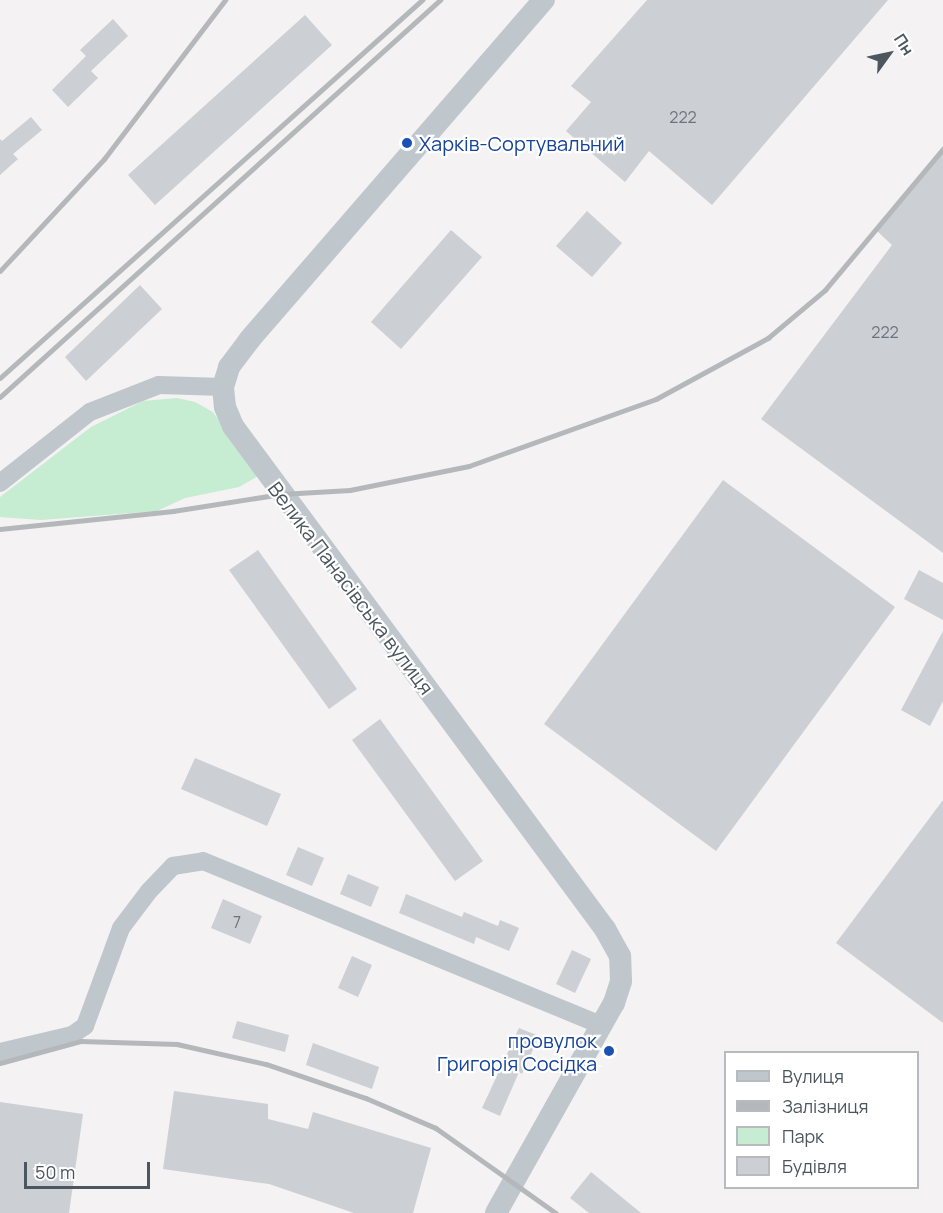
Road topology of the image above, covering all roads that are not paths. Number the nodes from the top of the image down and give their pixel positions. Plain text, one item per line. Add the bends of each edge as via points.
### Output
1 (544, 0) edge
2 (223, 387) junction
3 (0, 483) edge
4 (601, 1025) junction
5 (0, 1052) edge
6 (496, 1213) edge

1 - 2 street via 250,339 229,367
2 - 3 street via 159,385 90,412
2 - 4 street, Велика Панасівська вулиця via 225,407 233,426 604,929 620,956 621,981
4 - 5 street via 203,861 173,866 121,928 85,1026 72,1035
4 - 6 street, Велика Панасівська вулиця

